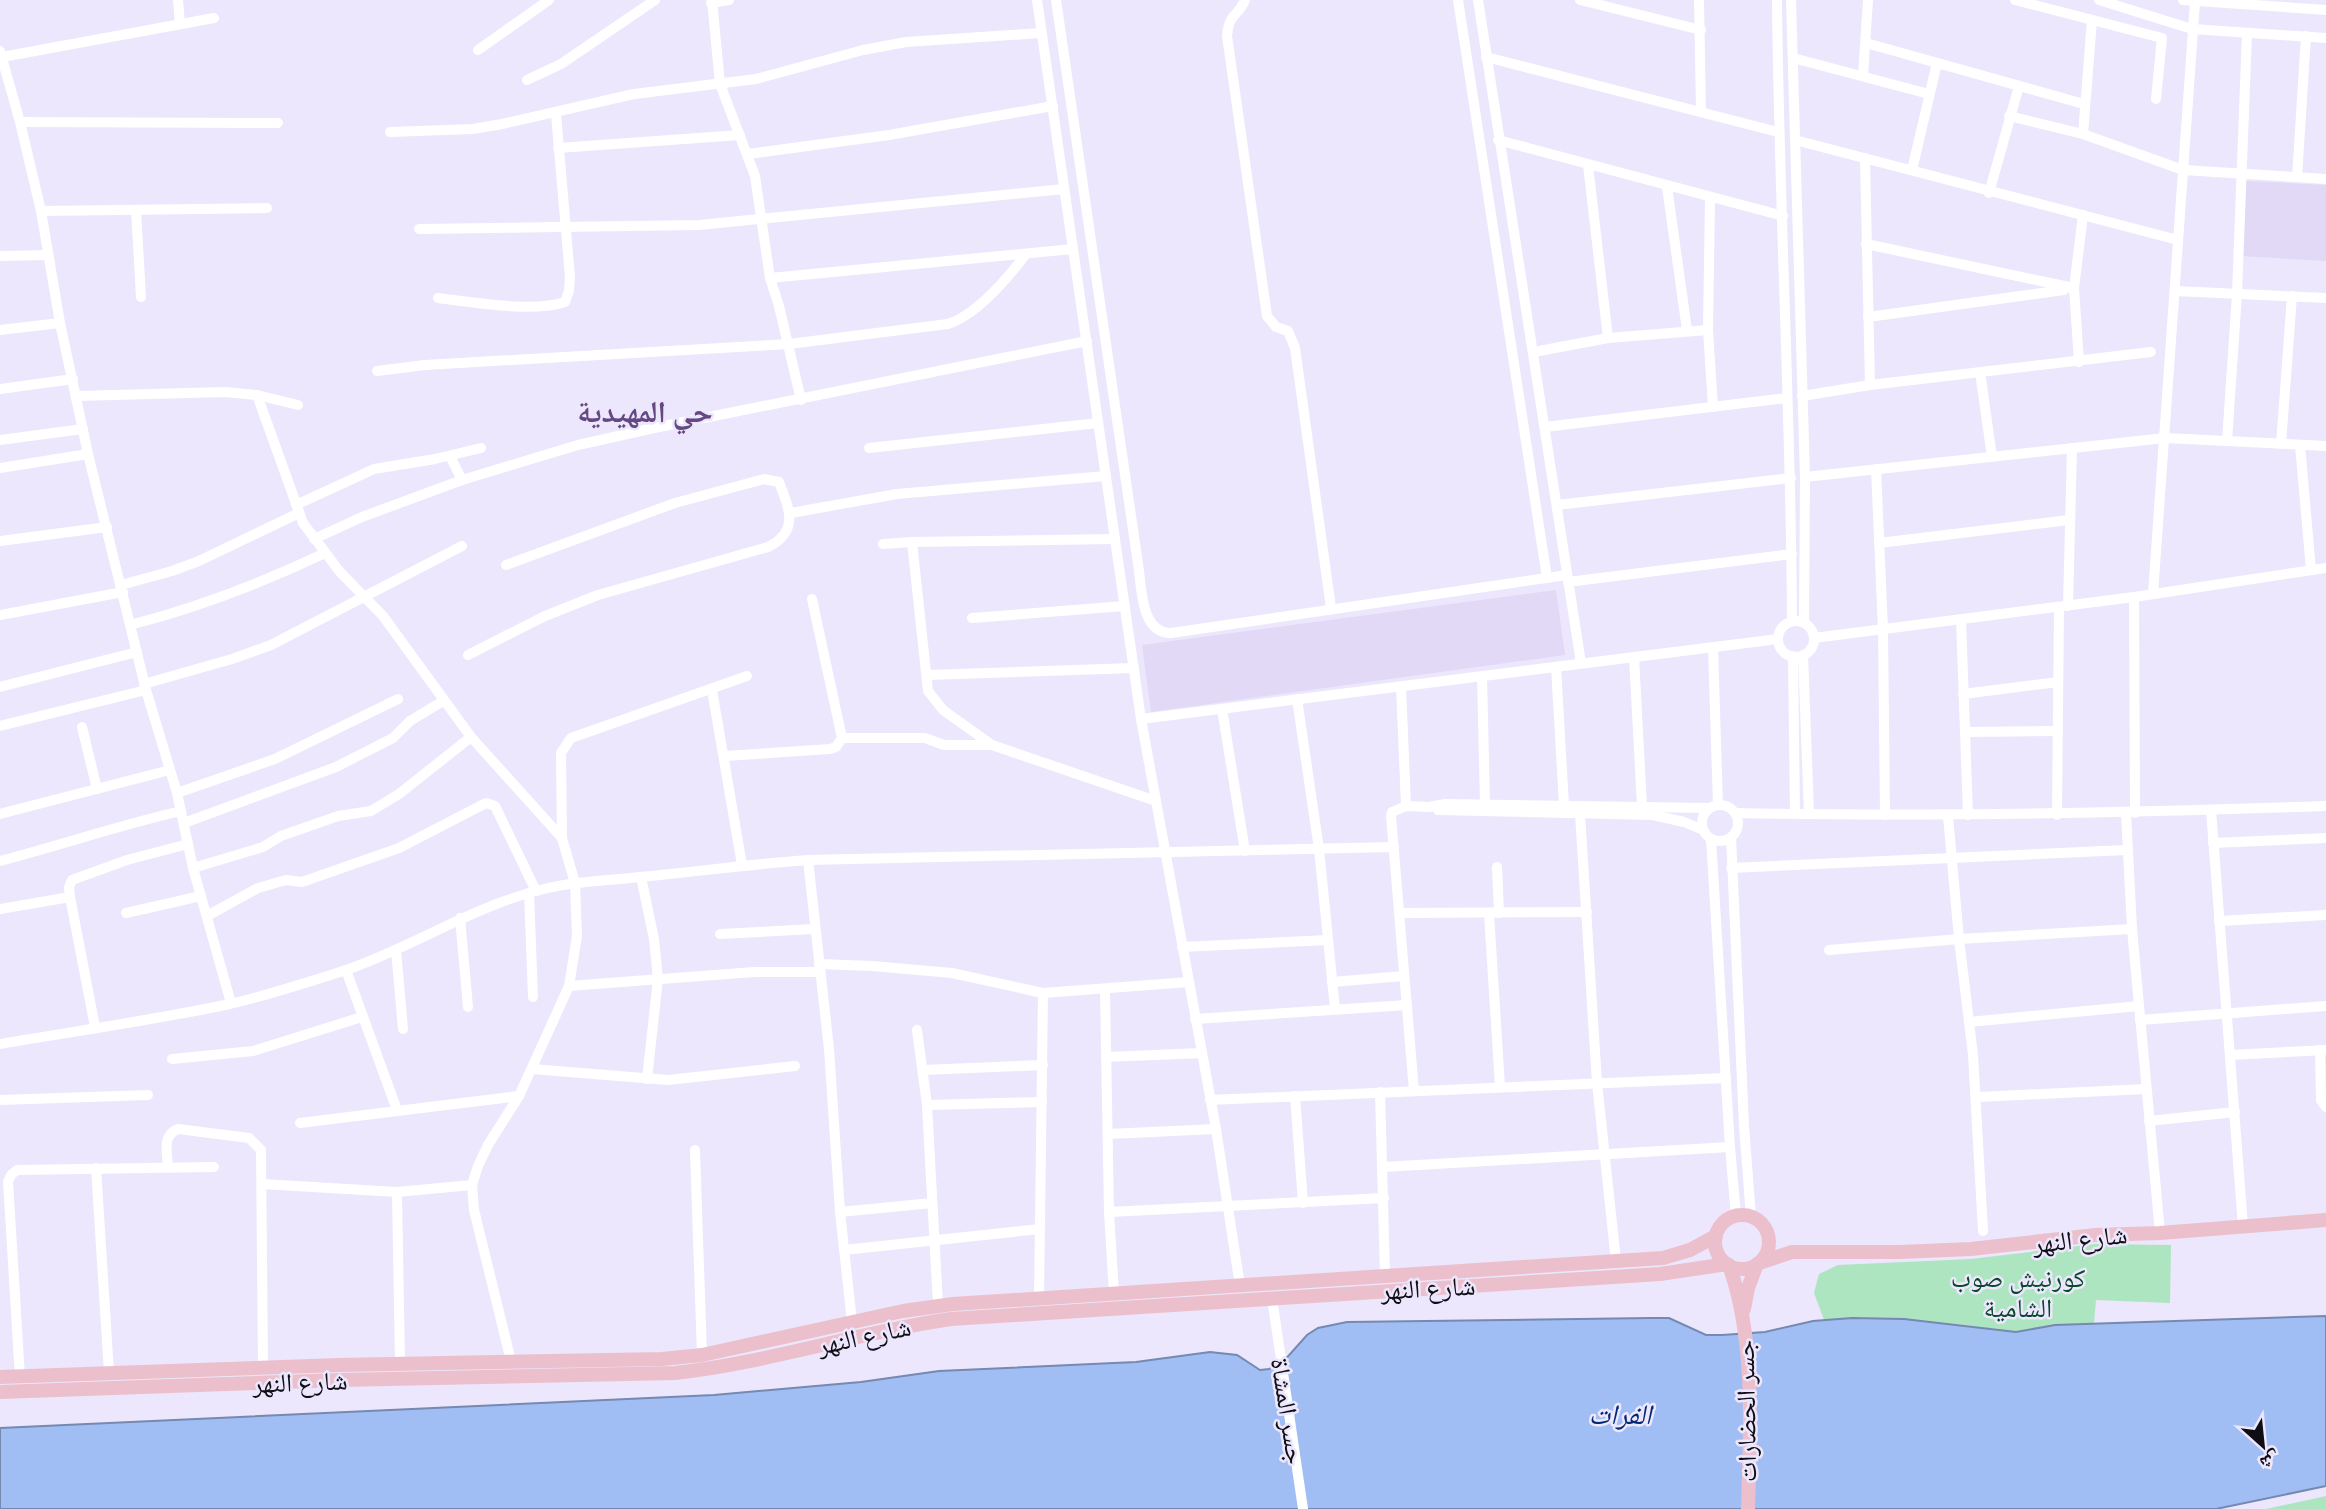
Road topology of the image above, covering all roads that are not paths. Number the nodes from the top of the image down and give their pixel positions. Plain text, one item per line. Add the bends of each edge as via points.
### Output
1 (178, 0) edge
2 (549, 0) edge
3 (656, 0) edge
4 (729, 0) edge
5 (1037, 0) edge
6 (1056, 0) edge
7 (1245, 0) edge
8 (1458, 0) edge
9 (1478, 0) edge
10 (1580, 0) edge
11 (1699, 0) edge
12 (1777, 0) edge
13 (1791, 0) edge
14 (1868, 0) edge
15 (2015, 0) edge
16 (2099, 0) edge
17 (2189, 1) edge
18 (711, 2) edge
19 (2243, 2) edge
20 (2326, 10) edge
21 (214, 18) dead end
22 (2092, 20) junction
23 (180, 24) junction
24 (2192, 29) junction
25 (1701, 30) junction
26 (1041, 33) junction
27 (2247, 33) junction
28 (2306, 37) junction
29 (2326, 38) edge
30 (1866, 43) junction
31 (478, 50) dead end
32 (1, 54) edge
33 (1486, 57) junction
34 (1793, 58) junction
35 (1937, 62) junction
36 (1863, 76) junction
37 (527, 80) dead end
38 (5, 84) edge
39 (720, 84) junction
40 (2019, 86) junction
41 (1793, 91) junction
42 (1778, 92) junction
43 (1929, 94) junction
44 (2156, 99) dead end
45 (2084, 104) junction
46 (1053, 106) junction
47 (1701, 112) junction
48 (556, 114) junction
49 (2009, 116) junction
50 (20, 122) junction
51 (278, 123) dead end
52 (390, 132) dead end
53 (1778, 132) junction
54 (2083, 134) junction
55 (740, 135) junction
56 (1498, 140) junction
57 (1795, 140) junction
58 (558, 148) junction
59 (748, 154) junction
60 (1865, 159) junction
61 (1588, 165) junction
62 (1912, 170) junction
63 (2183, 170) junction
64 (2241, 174) junction
65 (2297, 177) junction
66 (2326, 179) edge
67 (1667, 187) junction
68 (1064, 189) junction
69 (1989, 192) junction
70 (1710, 198) junction
71 (267, 208) dead end
72 (136, 210) junction
73 (41, 211) junction
74 (2083, 215) junction
75 (1783, 216) junction
76 (761, 219) junction
77 (567, 228) junction
78 (419, 229) dead end
79 (2178, 240) junction
80 (1866, 244) junction
81 (1073, 249) junction
82 (1026, 254) junction
83 (48, 255) junction
84 (0, 256) edge
85 (2009, 274) junction
86 (770, 278) junction
87 (1799, 282) junction
88 (1784, 284) junction
89 (2074, 288) junction
90 (2175, 291) junction
91 (2237, 294) junction
92 (2292, 296) junction
93 (141, 297) dead end
94 (2008, 297) junction
95 (438, 298) dead end
96 (2326, 298) edge
97 (1868, 317) junction
98 (60, 324) junction
99 (0, 330) edge
100 (1687, 330) junction
101 (1709, 330) junction
102 (1608, 338) junction
103 (1087, 341) junction
104 (789, 344) junction
105 (1534, 352) junction
106 (2151, 352) dead end
107 (2080, 362) junction
108 (377, 371) dead end
109 (1980, 372) junction
110 (73, 379) junction
111 (1870, 385) junction
112 (0, 389) edge
113 (257, 395) junction
114 (77, 396) junction
115 (1802, 396) junction
116 (1787, 398) junction
117 (801, 400) junction
118 (299, 405) dead end
119 (1713, 407) junction
120 (1098, 423) junction
121 (1545, 427) junction
122 (83, 429) junction
123 (1804, 435) junction
124 (1789, 436) junction
125 (2165, 438) junction
126 (0, 440) edge
127 (2227, 441) junction
128 (2281, 444) junction
129 (2300, 445) junction
130 (2326, 446) edge
131 (481, 447) dead end
132 (869, 448) dead end
133 (2072, 448) junction
134 (88, 454) junction
135 (450, 456) junction
136 (1992, 457) junction
137 (0, 468) edge
138 (1876, 469) junction
139 (1106, 476) junction
140 (1805, 477) junction
141 (1791, 478) junction
142 (462, 480) junction
143 (1557, 505) junction
144 (297, 509) junction
145 (790, 513) junction
146 (2069, 520) junction
147 (107, 527) junction
148 (314, 539) junction
149 (1115, 539) junction
150 (0, 541) edge
151 (912, 542) junction
152 (1879, 543) junction
153 (883, 544) dead end
154 (462, 547) dead end
155 (325, 553) junction
156 (1792, 554) junction
157 (1138, 564) junction
158 (506, 565) dead end
159 (1119, 567) junction
160 (2326, 568) edge
161 (2311, 570) junction
162 (1547, 578) junction
163 (1568, 578) junction
164 (122, 589) junction
165 (2153, 594) junction
166 (366, 597) junction
167 (2134, 597) junction
168 (812, 599) dead end
169 (1125, 606) junction
170 (2064, 606) junction
171 (1331, 608) junction
172 (0, 615) edge
173 (972, 618) dead end
174 (1961, 619) junction
175 (1798, 622) junction
176 (130, 625) junction
177 (1883, 629) junction
178 (1814, 638) junction
179 (1779, 639) junction
180 (1713, 648) junction
181 (137, 652) junction
182 (468, 655) dead end
183 (1798, 656) junction
184 (1634, 657) junction
185 (1581, 663) junction
186 (1556, 667) junction
187 (1134, 668) junction
188 (927, 675) junction
189 (747, 676) dead end
190 (1482, 676) junction
191 (2058, 682) junction
192 (1401, 686) junction
193 (0, 687) edge
194 (145, 687) junction
195 (712, 690) junction
196 (1963, 694) junction
197 (398, 699) dead end
198 (1297, 699) junction
199 (443, 701) junction
200 (1222, 709) junction
201 (1141, 719) junction
202 (0, 726) edge
203 (82, 727) dead end
204 (2058, 731) junction
205 (1965, 732) junction
206 (471, 737) junction
207 (842, 738) junction
208 (992, 746) junction
209 (725, 756) junction
210 (170, 770) junction
211 (97, 789) junction
212 (177, 793) junction
213 (1156, 801) junction
214 (1485, 804) junction
215 (1564, 805) junction
216 (1406, 806) junction
217 (1642, 806) junction
218 (1714, 806) junction
219 (2326, 806) edge
220 (1429, 807) junction
221 (2211, 810) junction
222 (1735, 813) junction
223 (2130, 813) junction
224 (0, 814) edge
225 (1580, 814) junction
226 (1795, 814) junction
227 (1809, 814) junction
228 (2057, 814) junction
229 (1885, 815) junction
230 (1968, 815) junction
231 (1948, 816) junction
232 (183, 817) junction
233 (1703, 830) junction
234 (1731, 837) junction
235 (562, 838) junction
236 (2326, 838) edge
237 (1712, 839) junction
238 (2213, 843) junction
239 (188, 844) junction
240 (1394, 847) junction
241 (1319, 849) junction
242 (2126, 850) junction
243 (1245, 851) junction
244 (1164, 853) junction
245 (1952, 858) junction
246 (808, 860) junction
247 (0, 861) edge
248 (742, 864) junction
249 (193, 867) junction
250 (1497, 867) dead end
251 (1731, 868) junction
252 (641, 877) junction
253 (575, 883) junction
254 (532, 892) junction
255 (201, 896) junction
256 (70, 897) junction
257 (0, 909) edge
258 (1587, 912) junction
259 (126, 913) dead end
260 (1494, 913) junction
261 (1399, 914) junction
262 (2326, 915) edge
263 (206, 916) junction
264 (460, 918) junction
265 (2219, 921) junction
266 (815, 929) junction
267 (2132, 929) junction
268 (720, 934) dead end
269 (1959, 939) junction
270 (1328, 940) junction
271 (1182, 947) junction
272 (396, 950) junction
273 (1829, 950) dead end
274 (820, 968) junction
275 (346, 970) junction
276 (1404, 976) junction
277 (658, 979) junction
278 (1188, 982) junction
279 (1332, 982) junction
280 (569, 986) junction
281 (1105, 990) junction
282 (1043, 993) junction
283 (533, 997) dead end
284 (231, 1003) junction
285 (1407, 1005) junction
286 (2139, 1006) junction
287 (2326, 1006) edge
288 (468, 1007) dead end
289 (1335, 1009) junction
290 (2228, 1012) junction
291 (362, 1017) junction
292 (1195, 1019) junction
293 (2140, 1020) junction
294 (1969, 1023) junction
295 (95, 1027) junction
296 (403, 1029) dead end
297 (917, 1030) dead end
298 (0, 1044) edge
299 (2323, 1050) edge
300 (1202, 1053) junction
301 (2230, 1055) junction
302 (1106, 1057) junction
303 (173, 1059) dead end
304 (1042, 1065) junction
305 (795, 1066) dead end
306 (531, 1069) junction
307 (923, 1070) junction
308 (1726, 1078) junction
309 (647, 1079) junction
310 (1597, 1083) junction
311 (1500, 1087) junction
312 (2146, 1089) junction
313 (1414, 1091) junction
314 (1380, 1092) junction
315 (148, 1095) dead end
316 (519, 1096) junction
317 (1295, 1096) junction
318 (1977, 1097) junction
319 (0, 1100) edge
320 (1210, 1100) junction
321 (1042, 1102) junction
322 (927, 1105) junction
323 (2326, 1107) edge
324 (397, 1110) junction
325 (2235, 1112) junction
326 (2149, 1121) junction
327 (300, 1123) dead end
328 (1216, 1129) junction
329 (1108, 1134) junction
330 (1730, 1147) junction
331 (695, 1150) dead end
332 (1605, 1154) junction
333 (168, 1166) junction
334 (214, 1167) dead end
335 (1383, 1167) junction
336 (96, 1168) junction
337 (262, 1184) junction
338 (472, 1185) junction
339 (397, 1192) junction
340 (1384, 1198) junction
341 (932, 1203) junction
342 (1303, 1203) junction
343 (1229, 1208) junction
344 (840, 1212) junction
345 (1109, 1212) junction
346 (1744, 1216) junction
347 (2326, 1220) edge
348 (2243, 1226) junction
349 (1040, 1229) junction
350 (1766, 1230) junction
351 (1983, 1231) dead end
352 (2160, 1233) junction
353 (1716, 1236) junction
354 (934, 1241) junction
355 (844, 1250) junction
356 (1792, 1252) junction
357 (1616, 1261) junction
358 (1758, 1264) junction
359 (1728, 1265) junction
360 (1454, 1270) junction
361 (1385, 1275) junction
362 (1240, 1286) junction
363 (1454, 1286) junction
364 (1114, 1294) junction
365 (1039, 1298) junction
366 (1272, 1298) junction
367 (938, 1305) junction
368 (992, 1309) junction
369 (1743, 1313) junction
370 (852, 1322) junction
371 (702, 1355) junction
372 (511, 1361) junction
373 (400, 1364) junction
374 (262, 1367) junction
375 (109, 1373) junction
376 (339, 1373) junction
377 (0, 1377) edge
378 (20, 1377) junction
379 (0, 1392) edge
380 (1303, 1509) edge
381 (1748, 1509) edge

1 - 23 street
2 - 31 street
3 - 37 street via 561,64
4 - 18 street
5 - 26 street
6 - 157 street
7 - 171 street via 1231,17 1227,36 1248,186 1267,316 1276,327 1289,331 1295,348
8 - 162 street
9 - 33 street
10 - 25 street
11 - 25 street
12 - 42 street
13 - 34 street
14 - 30 street
15 - 22 street
16 - 24 street
17 - 19 street
17 - 24 street
18 - 39 street
19 - 20 street
21 - 23 street
22 - 44 street via 2162,38
22 - 45 street
23 - 32 street
24 - 27 street
24 - 63 street
25 - 47 street
26 - 39 street via 906,42
26 - 46 street
27 - 28 street
27 - 64 street
28 - 29 street
28 - 65 street
30 - 35 street
30 - 36 street
32 - 38 street
33 - 47 street
33 - 56 street
34 - 36 street
34 - 41 street
35 - 40 street
35 - 43 street
36 - 43 street
38 - 50 street
39 - 48 street via 634,94
39 - 55 street
40 - 45 street
40 - 49 street
41 - 42 street
41 - 57 street
42 - 53 street
43 - 62 street
45 - 54 street
46 - 59 street
46 - 68 street
47 - 53 street
48 - 52 street via 473,129
48 - 58 street
49 - 54 street
49 - 69 street
50 - 51 street
50 - 73 street
53 - 75 street
54 - 63 street
55 - 58 street
55 - 59 street
56 - 61 street
56 - 105 street
57 - 60 street
57 - 87 street
58 - 77 street
59 - 76 street
60 - 62 street
60 - 80 street
61 - 67 street
61 - 102 street
62 - 69 street
63 - 64 street
63 - 79 street
64 - 65 street
64 - 91 street
65 - 66 street
67 - 70 street
67 - 100 street
68 - 76 street
68 - 81 street
69 - 74 street
70 - 75 street
70 - 101 street
71 - 72 street
72 - 73 street
72 - 93 street
73 - 83 street
74 - 79 street
74 - 89 street
75 - 88 street
76 - 77 street
76 - 86 street
77 - 78 street
77 - 95 street via 570,277 565,302 498,305
79 - 90 street
80 - 85 street
80 - 97 street
81 - 82 street
81 - 103 street
82 - 86 street
82 - 104 street via 968,316 957,321
83 - 84 street
83 - 98 street
85 - 89 street
85 - 94 street
86 - 104 street
87 - 88 street
87 - 115 street
88 - 116 street
89 - 94 street
89 - 107 street
90 - 91 street
90 - 125 street
91 - 92 street
91 - 127 street
92 - 96 street
92 - 128 street
94 - 97 street
97 - 111 street
98 - 99 street
98 - 110 street
100 - 101 street
100 - 102 street
101 - 119 street
102 - 105 street
103 - 117 street
103 - 120 street
104 - 108 street
104 - 117 street
105 - 121 street
106 - 107 street
107 - 109 street
109 - 111 street
109 - 136 street
110 - 112 street
110 - 114 street
111 - 115 street
113 - 114 street
113 - 118 street
113 - 144 street
114 - 122 street
115 - 123 street
116 - 119 street
116 - 124 street
117 - 142 street via 590,442
119 - 121 street
120 - 132 street
120 - 139 street
121 - 143 street
122 - 126 street
122 - 134 street
123 - 124 street
123 - 140 street
124 - 141 street
125 - 127 street
125 - 133 street
125 - 165 street
127 - 128 street
128 - 129 street
129 - 130 street
129 - 161 street
131 - 135 street
133 - 136 street
133 - 146 street
134 - 137 street
134 - 147 street
135 - 142 street
135 - 144 street via 374,469
136 - 138 street
138 - 140 street
138 - 152 street
139 - 145 street via 897,495
139 - 149 street
140 - 175 street
141 - 143 street
141 - 156 street
142 - 148 street
143 - 163 street
144 - 148 street
144 - 164 street via 199,561
145 - 158 street via 779,482 764,479 675,503
145 - 182 street via 784,536 768,547 598,595
146 - 152 street
146 - 170 street
147 - 150 street
147 - 164 street
148 - 155 street
149 - 151 street
149 - 159 street
151 - 153 street
151 - 188 street
152 - 177 street
154 - 166 street
155 - 166 street
155 - 176 street via 216,600
156 - 163 street
156 - 175 street
157 - 159 street
157 - 171 street via 1148,618 1164,633
159 - 169 street
160 - 161 street
161 - 165 street
162 - 163 street
162 - 171 street
163 - 185 street
164 - 172 street
164 - 176 street
165 - 167 street
166 - 194 street via 271,645
166 - 199 street
167 - 170 street
167 - 223 street
168 - 207 street
169 - 173 street
169 - 187 street
170 - 174 street
170 - 191 street
174 - 177 street
174 - 196 street
175 - 178 street via 1809,626
175 - 179 street via 1782,628
176 - 181 street
177 - 178 street
177 - 229 street
178 - 183 street via 1811,648
179 - 180 street
179 - 183 street via 1783,650
180 - 184 street
180 - 218 street
181 - 193 street
181 - 194 street
183 - 226 street
183 - 227 street
184 - 185 street
184 - 217 street
185 - 186 street
186 - 190 street
186 - 215 street
187 - 188 street
187 - 201 street
188 - 208 street via 928,691 943,710
189 - 195 street
190 - 192 street
190 - 214 street
191 - 196 street
191 - 204 street
192 - 198 street
192 - 216 street
194 - 202 street
194 - 210 street
195 - 209 street
195 - 235 street via 571,738 561,753
196 - 205 street
197 - 212 street via 275,759
198 - 200 street
198 - 241 street
199 - 206 street
199 - 232 street via 388,741 336,767
200 - 201 street
200 - 243 street
201 - 213 street
203 - 211 street
204 - 205 street
204 - 228 street
205 - 230 street
206 - 235 street
206 - 249 street via 371,811 338,816 263,847
207 - 208 street via 925,738 944,745
207 - 209 street via 830,749
208 - 213 street
209 - 248 street
210 - 211 street
210 - 212 street
211 - 224 street
212 - 232 street
213 - 244 street
214 - 215 street
214 - 220 street
215 - 217 street
216 - 220 street
216 - 240 street via 1391,816
217 - 218 street
218 - 222 street
218 - 233 street via 1703,817
219 - 221 street
220 - 225 street
221 - 223 street
221 - 238 street
222 - 226 street
222 - 234 street via 1737,826
223 - 228 street
223 - 242 street
225 - 233 street via 1664,817
225 - 258 street
226 - 227 street
227 - 229 street
228 - 230 street
229 - 231 street
230 - 231 street
231 - 245 street
232 - 239 street
232 - 247 street via 130,823
233 - 237 street
234 - 237 street
234 - 251 street
235 - 253 street
236 - 238 street
237 - 308 street
238 - 265 street
239 - 249 street
239 - 256 street via 88,872 72,880
240 - 241 street
240 - 261 street
241 - 243 street
241 - 270 street
242 - 245 street
242 - 267 street
243 - 244 street
244 - 246 street
244 - 271 street
245 - 251 street
245 - 269 street
246 - 248 street
246 - 266 street
248 - 252 street
249 - 255 street
250 - 260 street
251 - 346 street
252 - 253 street
252 - 277 street
253 - 254 street
253 - 280 street via 577,936
254 - 263 street via 495,806 486,803 399,848 302,882 283,880 258,888
254 - 264 street
254 - 283 street
255 - 259 street
255 - 263 street
256 - 257 street
256 - 295 street
258 - 260 street
258 - 310 street
260 - 261 street
260 - 311 street
261 - 276 street
262 - 265 street
263 - 284 street
264 - 272 street
264 - 288 street
265 - 290 street
266 - 268 street
266 - 274 street
267 - 269 street
267 - 286 street
269 - 273 street
269 - 294 street
270 - 271 street
270 - 279 street
271 - 278 street
272 - 275 street
272 - 296 street
274 - 277 street
274 - 282 street via 872,966 952,973
274 - 344 street
275 - 284 street
275 - 291 street
276 - 279 street
276 - 285 street
277 - 280 street
277 - 309 street
278 - 281 street
278 - 292 street
279 - 289 street
280 - 306 street
281 - 282 street
281 - 302 street
282 - 304 street
284 - 295 street
285 - 289 street
285 - 313 street
286 - 293 street
286 - 294 street
287 - 290 street
289 - 292 street
290 - 293 street
290 - 301 street
291 - 303 street via 253,1052
291 - 324 street
292 - 300 street
293 - 312 street
294 - 318 street
295 - 298 street
297 - 307 street
299 - 301 street
299 - 323 street via 2321,1100
300 - 302 street
300 - 320 street
301 - 325 street
302 - 329 street
304 - 307 street
304 - 321 street
305 - 309 street
306 - 309 street
306 - 316 street
307 - 322 street
308 - 310 street
308 - 330 street
310 - 311 street
310 - 332 street
311 - 313 street
312 - 318 street
312 - 326 street
313 - 314 street
314 - 317 street
314 - 335 street
315 - 319 street
316 - 324 street
316 - 338 street via 488,1145
317 - 320 street
317 - 342 street
318 - 351 street
320 - 328 street
321 - 322 street
321 - 349 street
322 - 341 street
324 - 327 street
325 - 326 street
325 - 348 street
326 - 352 street
328 - 329 street
328 - 343 street
329 - 345 street
330 - 332 street
330 - 346 street
331 - 371 street
332 - 335 street
332 - 357 street
333 - 334 street
333 - 336 street
333 - 337 street via 167,1140 175,1130 249,1138 261,1150
335 - 340 street
336 - 375 street
336 - 378 street via 17,1170 9,1178
337 - 339 street
337 - 374 street
338 - 339 street
338 - 372 street
339 - 373 street
340 - 342 street
340 - 361 street
341 - 344 street
341 - 354 street
342 - 343 street
343 - 345 street
343 - 362 street
344 - 355 street
345 - 364 street
346 - 350 main road via 1760,1222
346 - 353 main road via 1723,1223
347 - 348 main road, شارع النهر
348 - 352 main road, شارع النهر
349 - 354 street
349 - 365 street
350 - 356 main road
350 - 358 main road via 1768,1248
352 - 356 main road, شارع النهر via 1935,1251
353 - 357 main road, شارع النهر via 1672,1256
353 - 359 main road via 1717,1250
354 - 355 street
354 - 367 street
355 - 370 street
356 - 358 main road, شارع النهر
357 - 360 main road, شارع النهر
358 - 359 main road via 1743,1269
358 - 369 main road
359 - 363 main road, شارع النهر via 1660,1274
359 - 369 main road
360 - 361 main road, شارع النهر
360 - 363 main road
361 - 362 main road, شارع النهر
362 - 364 main road, شارع النهر
363 - 366 main road, شارع النهر
364 - 365 main road, شارع النهر
365 - 368 main road, شارع النهر
366 - 368 main road, شارع النهر
366 - 380 street, جسر المشاة
367 - 368 main road, شارع النهر
367 - 370 main road, شارع النهر
368 - 376 main road, شارع النهر via 728,1366 675,1373
369 - 381 main road, جسر الحضارات
370 - 371 main road, شارع النهر
371 - 372 main road, شارع النهر
372 - 373 main road, شارع النهر
373 - 376 main road, شارع النهر
374 - 375 main road, شارع النهر
374 - 376 main road, شارع النهر
375 - 378 main road, شارع النهر
376 - 379 main road, شارع النهر
377 - 378 main road, شارع النهر

